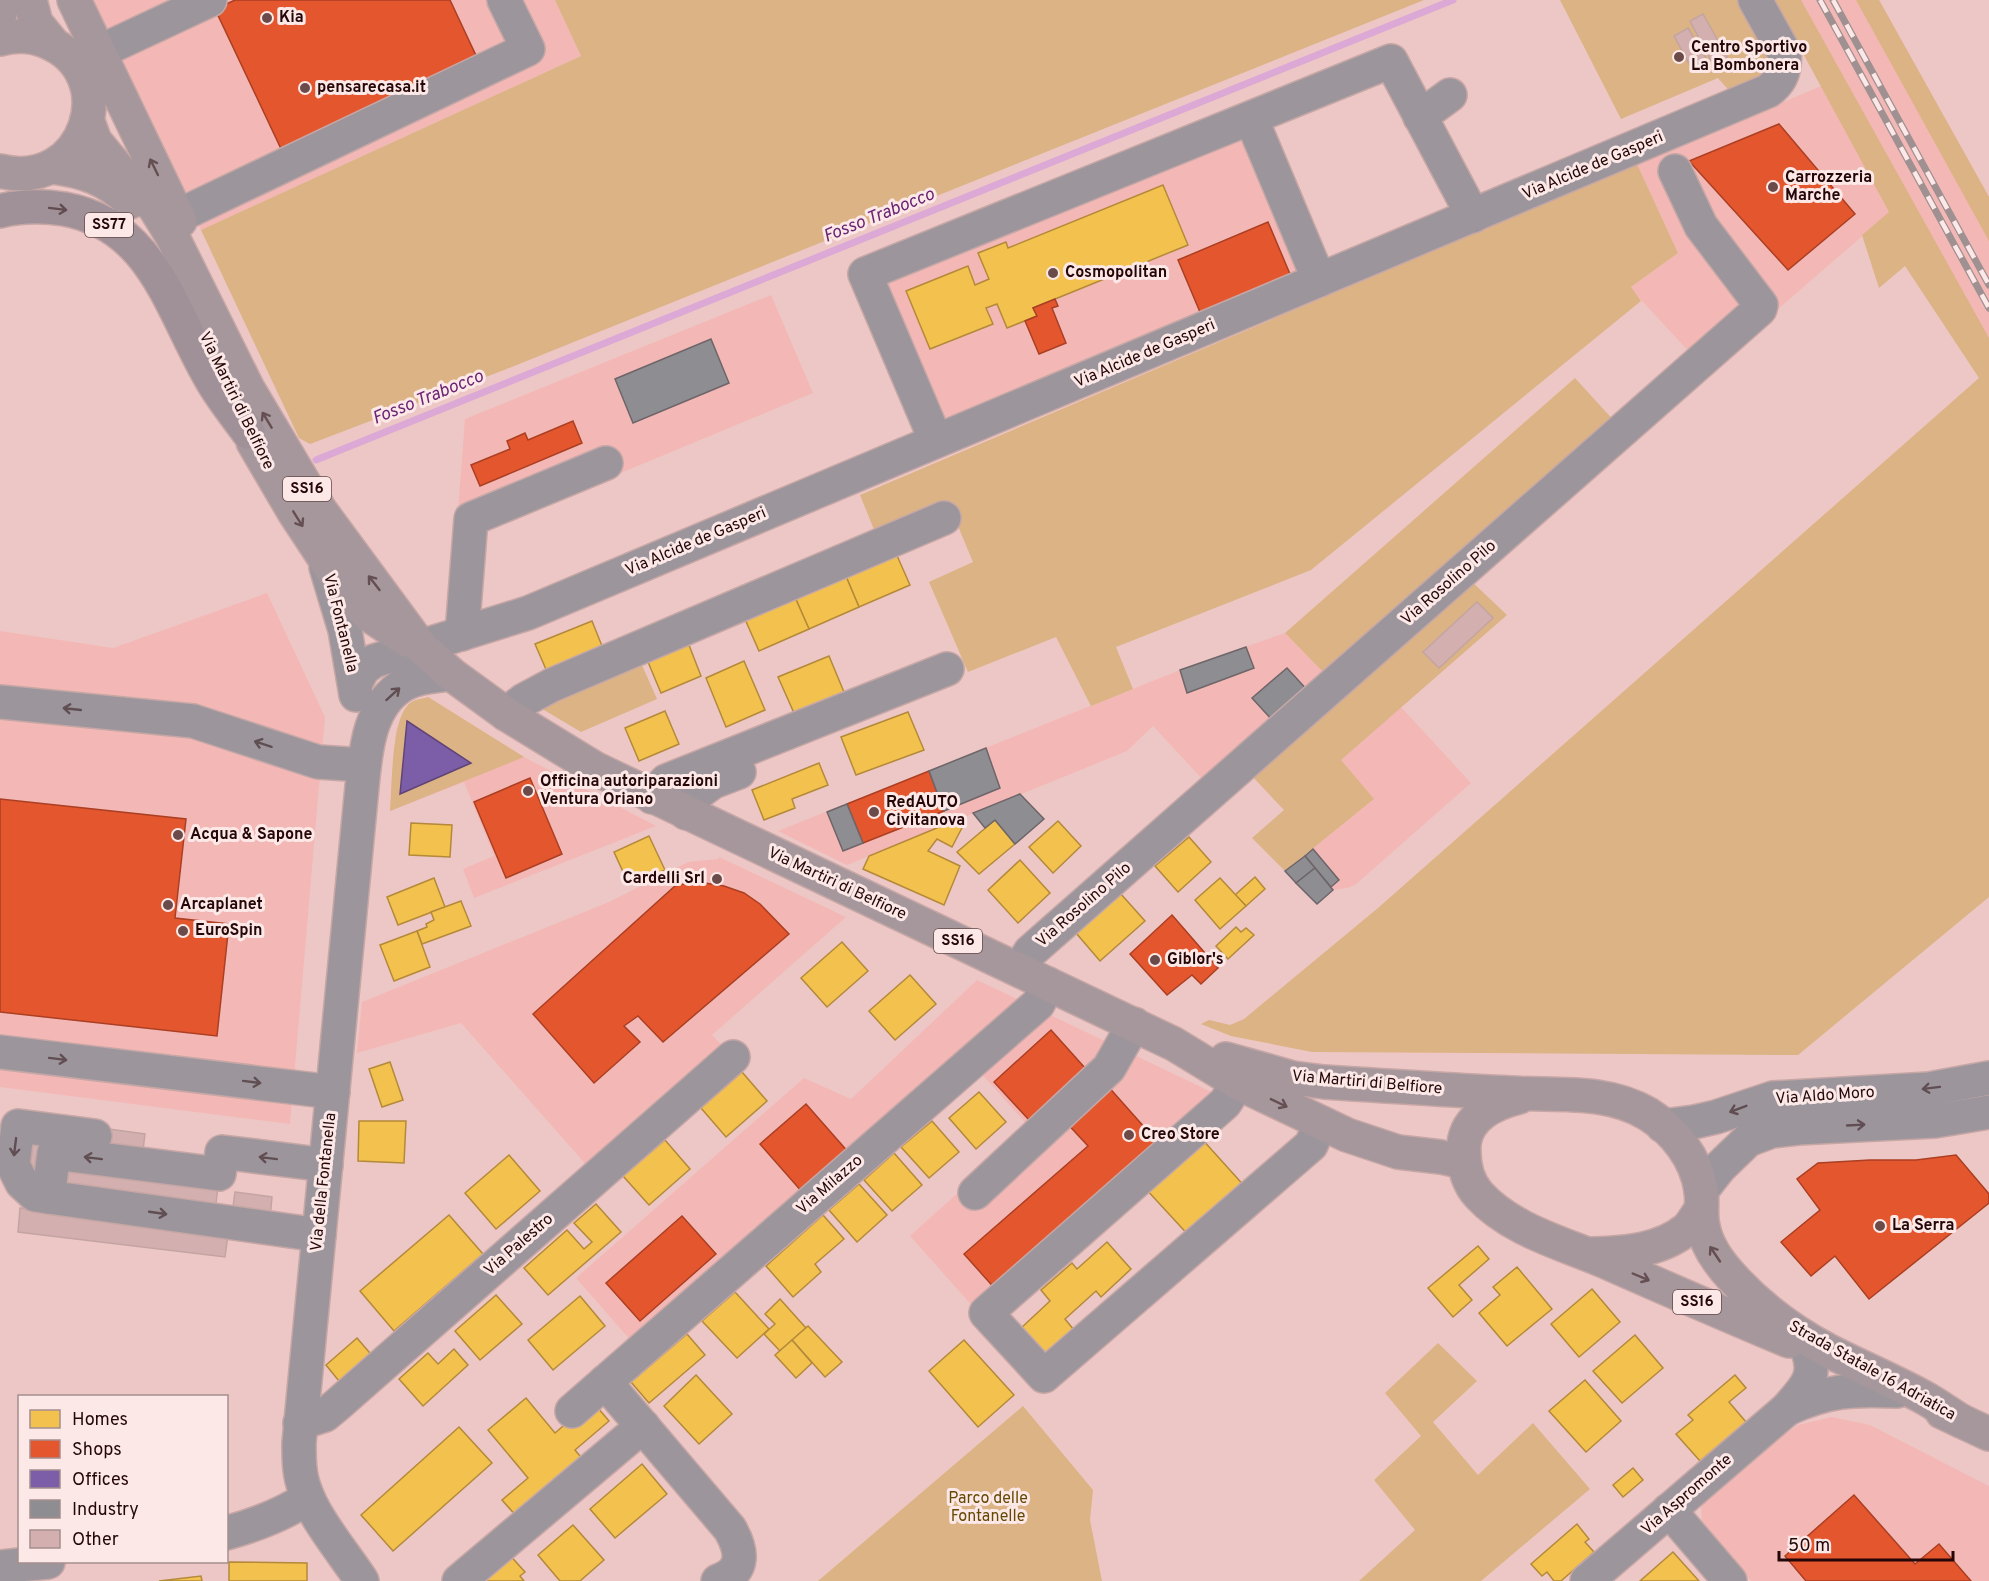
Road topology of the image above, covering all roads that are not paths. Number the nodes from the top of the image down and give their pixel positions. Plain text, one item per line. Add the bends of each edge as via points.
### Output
1 (3, 0) edge
2 (30, 0) edge
3 (74, 0) edge
4 (210, 0) edge
5 (504, 0) edge
6 (1755, 0) edge
7 (0, 14) edge
8 (0, 39) edge
9 (54, 45) junction
10 (99, 52) junction
11 (1450, 95) dead end
12 (1420, 117) junction
13 (1251, 118) junction
14 (88, 122) junction
15 (52, 167) junction
16 (0, 171) edge
17 (1675, 171) dead end
18 (0, 211) edge
19 (178, 216) junction
20 (1473, 216) junction
21 (1319, 280) junction
22 (213, 319) junction
23 (248, 432) junction
24 (936, 441) junction
25 (606, 463) dead end
26 (944, 518) dead end
27 (325, 562) junction
28 (462, 634) junction
29 (421, 647) junction
30 (948, 669) dead end
31 (451, 675) junction
32 (355, 684) junction
33 (0, 702) edge
34 (506, 714) junction
35 (802, 727) junction
36 (364, 765) junction
37 (652, 797) junction
38 (686, 813) junction
39 (1019, 970) junction
40 (1048, 984) junction
41 (1134, 1024) junction
42 (1174, 1044) junction
43 (0, 1052) edge
44 (733, 1057) dead end
45 (1989, 1078) edge
46 (1238, 1083) junction
47 (333, 1092) junction
48 (1529, 1095) junction
49 (1989, 1112) edge
50 (1321, 1123) junction
51 (1663, 1126) junction
52 (222, 1152) junction
53 (1463, 1162) junction
54 (326, 1165) junction
55 (975, 1192) dead end
56 (48, 1197) junction
57 (1701, 1200) junction
58 (319, 1235) junction
59 (1587, 1254) junction
60 (1807, 1349) junction
61 (605, 1382) junction
62 (1897, 1391) junction
63 (1787, 1409) junction
64 (572, 1411) dead end
65 (300, 1423) junction
66 (643, 1426) junction
67 (1975, 1427) edge
68 (308, 1498) junction
69 (1670, 1510) junction
70 (228, 1532) edge
71 (38, 1563) edge
72 (0, 1567) edge
73 (362, 1581) edge
74 (459, 1581) edge
75 (718, 1581) edge
76 (1587, 1581) edge
77 (1730, 1581) edge

1 - 7 main road
2 - 9 main road, Via Martiri di Belfiore / SS16 via 36,23
3 - 10 main road, SS16
4 - 10 street
5 - 19 street via 528,49
6 - 20 street, Via Alcide de Gasperi via 1784,52 1783,71 1775,86
8 - 9 main road, Via Martiri di Belfiore / SS16 via 38,38
9 - 14 main road, Via Martiri di Belfiore / SS16 via 84,78 90,107
19 -> 10 main road, SS16
11 - 12 street
12 - 13 street via 1391,61
12 - 20 street
13 - 21 street
13 - 24 street via 865,274
14 - 15 main road, Via Martiri di Belfiore / SS16 via 78,143
14 - 22 main road, Via Martiri di Belfiore / SS16 via 95,141 155,208
15 - 16 main road, Via Martiri di Belfiore / SS16 via 24,175
15 - 23 main road, Via Martiri di Belfiore / SS16 via 93,175 108,183 147,221
17 - 39 street, Via Rosolino Pilo via 1701,226 1761,309 1030,952
18 -> 23 highway, SS77 via 28,207 81,212 127,239 153,269 211,379
19 - 22 main road, SS16 via 203,268
20 - 21 street, Via Alcide de Gasperi
21 - 24 street, Via Alcide de Gasperi
29 -> 22 main road, Via Martiri di Belfiore / SS16 via 320,510 248,389
23 -> 27 main road, Via Martiri di Belfiore / SS16
24 - 28 street, Via Alcide de Gasperi via 528,613
25 - 28 street via 471,519
26 - 34 street via 552,685
27 - 29 main road, Via Martiri di Belfiore / SS16 via 369,615
27 - 32 street, Via Fontanella via 345,630
28 - 29 street, Via Alcide de Gasperi
29 - 31 main road, Via Martiri di Belfiore / SS16
29 - 32 street, Via Fontanella via 374,661 363,669
30 - 35 street
31 - 34 main road, Via Martiri di Belfiore / SS16
36 -> 31 street via 370,732 389,696 415,680
32 - 36 street, Via Fontanella
36 -> 33 street via 318,762 193,721
34 - 37 main road, Via Martiri di Belfiore / SS16 via 596,769
35 - 37 street via 666,781
35 - 38 street via 809,745 713,782 695,795
36 - 47 street, Via della Fontanella
37 - 38 main road, Via Martiri di Belfiore / SS16
38 - 39 main road, Via Martiri di Belfiore / SS16
39 - 40 main road, Via Martiri di Belfiore / SS16
40 - 41 main road, Via Martiri di Belfiore / SS16
40 - 61 street, Via Milazzo via 1038,1004
41 - 42 main road, Via Martiri di Belfiore / SS16
41 - 55 street via 1109,1068
42 - 46 main road, Via Martiri di Belfiore / SS16
42 - 48 main road, Via Martiri di Belfiore / SS16 via 1293,1078
43 -> 47 street
44 - 65 street, Via Palestro via 337,1405 325,1415
45 -> 51 street, Via Aldo Moro via 1929,1089 1773,1098 1716,1118
46 -> 50 main road, Via Martiri di Belfiore / SS16
46 - 50 street via 1225,1103 986,1313 1044,1376 1311,1145
47 - 54 street, Via della Fontanella
48 - 51 main road, Via Martiri di Belfiore / SS16 via 1582,1095 1616,1101 1647,1114
48 - 53 main road, Via Martiri di Belfiore / SS16 via 1498,1102 1479,1115 1465,1141
57 -> 49 street, Via Aldo Moro via 1719,1167 1748,1140 1772,1131 1935,1120
50 - 53 main road, Via Martiri di Belfiore / SS16 via 1379,1147
51 - 57 main road, Via Martiri di Belfiore / SS16 via 1683,1146 1694,1165
54 -> 52 street
52 -> 56 street via 219,1174 54,1153
52 -> 56 street via 18,1126 13,1165 22,1183 35,1195
53 - 59 main road, SS16 via 1478,1195 1497,1211 1540,1237
54 - 58 street, Via della Fontanella
56 -> 58 street
57 - 59 main road, SS16 via 1689,1227 1670,1240 1628,1252
67 -> 57 main road, Strada Statale 16 Adriatica / SS16 via 1828,1350 1775,1316 1729,1275 1707,1239
58 - 65 street, Via della Fontanella
59 -> 60 main road, SS16
60 - 62 main road, Strada Statale 16 Adriatica / SS16
60 - 63 street, Via Aspromonte via 1812,1360 1810,1379
61 - 64 street, Via Milazzo
61 - 66 street
62 - 63 street, Via Aspromonte via 1861,1389 1830,1393
62 - 67 main road, Strada Statale 16 Adriatica / SS16
63 - 69 street, Via Aspromonte
65 - 68 street, Via della Fontanella via 300,1464
66 - 74 street
66 - 75 street via 730,1529 740,1559 728,1577
68 - 70 street via 265,1522
68 - 73 street, Via della Fontanella
69 - 76 street, Via Aspromonte
69 - 77 street
71 - 72 street

